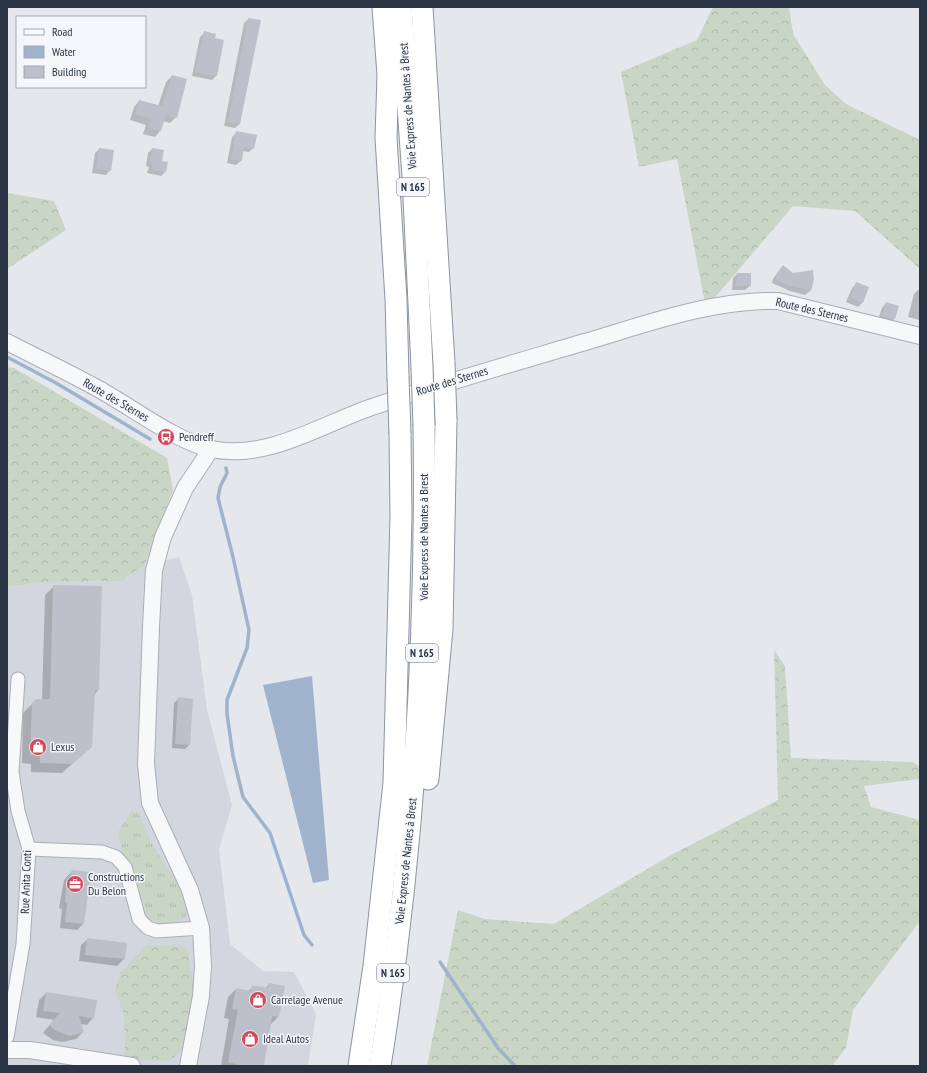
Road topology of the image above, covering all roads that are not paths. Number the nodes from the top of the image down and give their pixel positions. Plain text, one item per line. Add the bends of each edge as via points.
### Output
1 (369, 7) edge
2 (383, 7) edge
3 (401, 7) edge
4 (422, 7) edge
5 (386, 138) junction
6 (920, 336) edge
7 (7, 342) edge
8 (211, 449) junction
9 (18, 679) dead end
10 (28, 849) junction
11 (405, 880) junction
12 (201, 928) junction
13 (7, 1036) edge
14 (7, 1050) edge
15 (132, 1066) edge
16 (188, 1066) edge
17 (359, 1066) edge
18 (380, 1066) edge

1 - 5 highway via 374,74
2 - 5 highway, Voie Express de Nantes à Brest / N 165 via 388,75
3 - 11 highway, Voie Express de Nantes à Brest / N 165, bridge via 413,177 422,367 425,514 421,686
4 - 11 highway, bridge via 446,420 442,629 420,849
5 - 17 highway, Voie Express de Nantes à Brest / N 165, bridge via 396,299 400,434 401,516 394,783 375,958
6 - 8 street, Route des Sternes via 778,300 758,300 714,307 468,375 369,408 317,430 266,447 237,451
7 - 8 street, Route des Sternes via 95,386 185,440
8 - 12 street via 185,488 163,537 154,570 146,764 150,803 190,890
9 - 10 street, Rue Anita Conti via 12,772 18,811
10 - 12 street via 102,852 116,857 124,867 139,919 148,928 157,931
10 - 13 street, Rue Anita Conti via 23,944
11 - 18 highway, Voie Express de Nantes à Brest / N 165
12 - 16 street via 201,996
14 - 15 street via 30,1050

